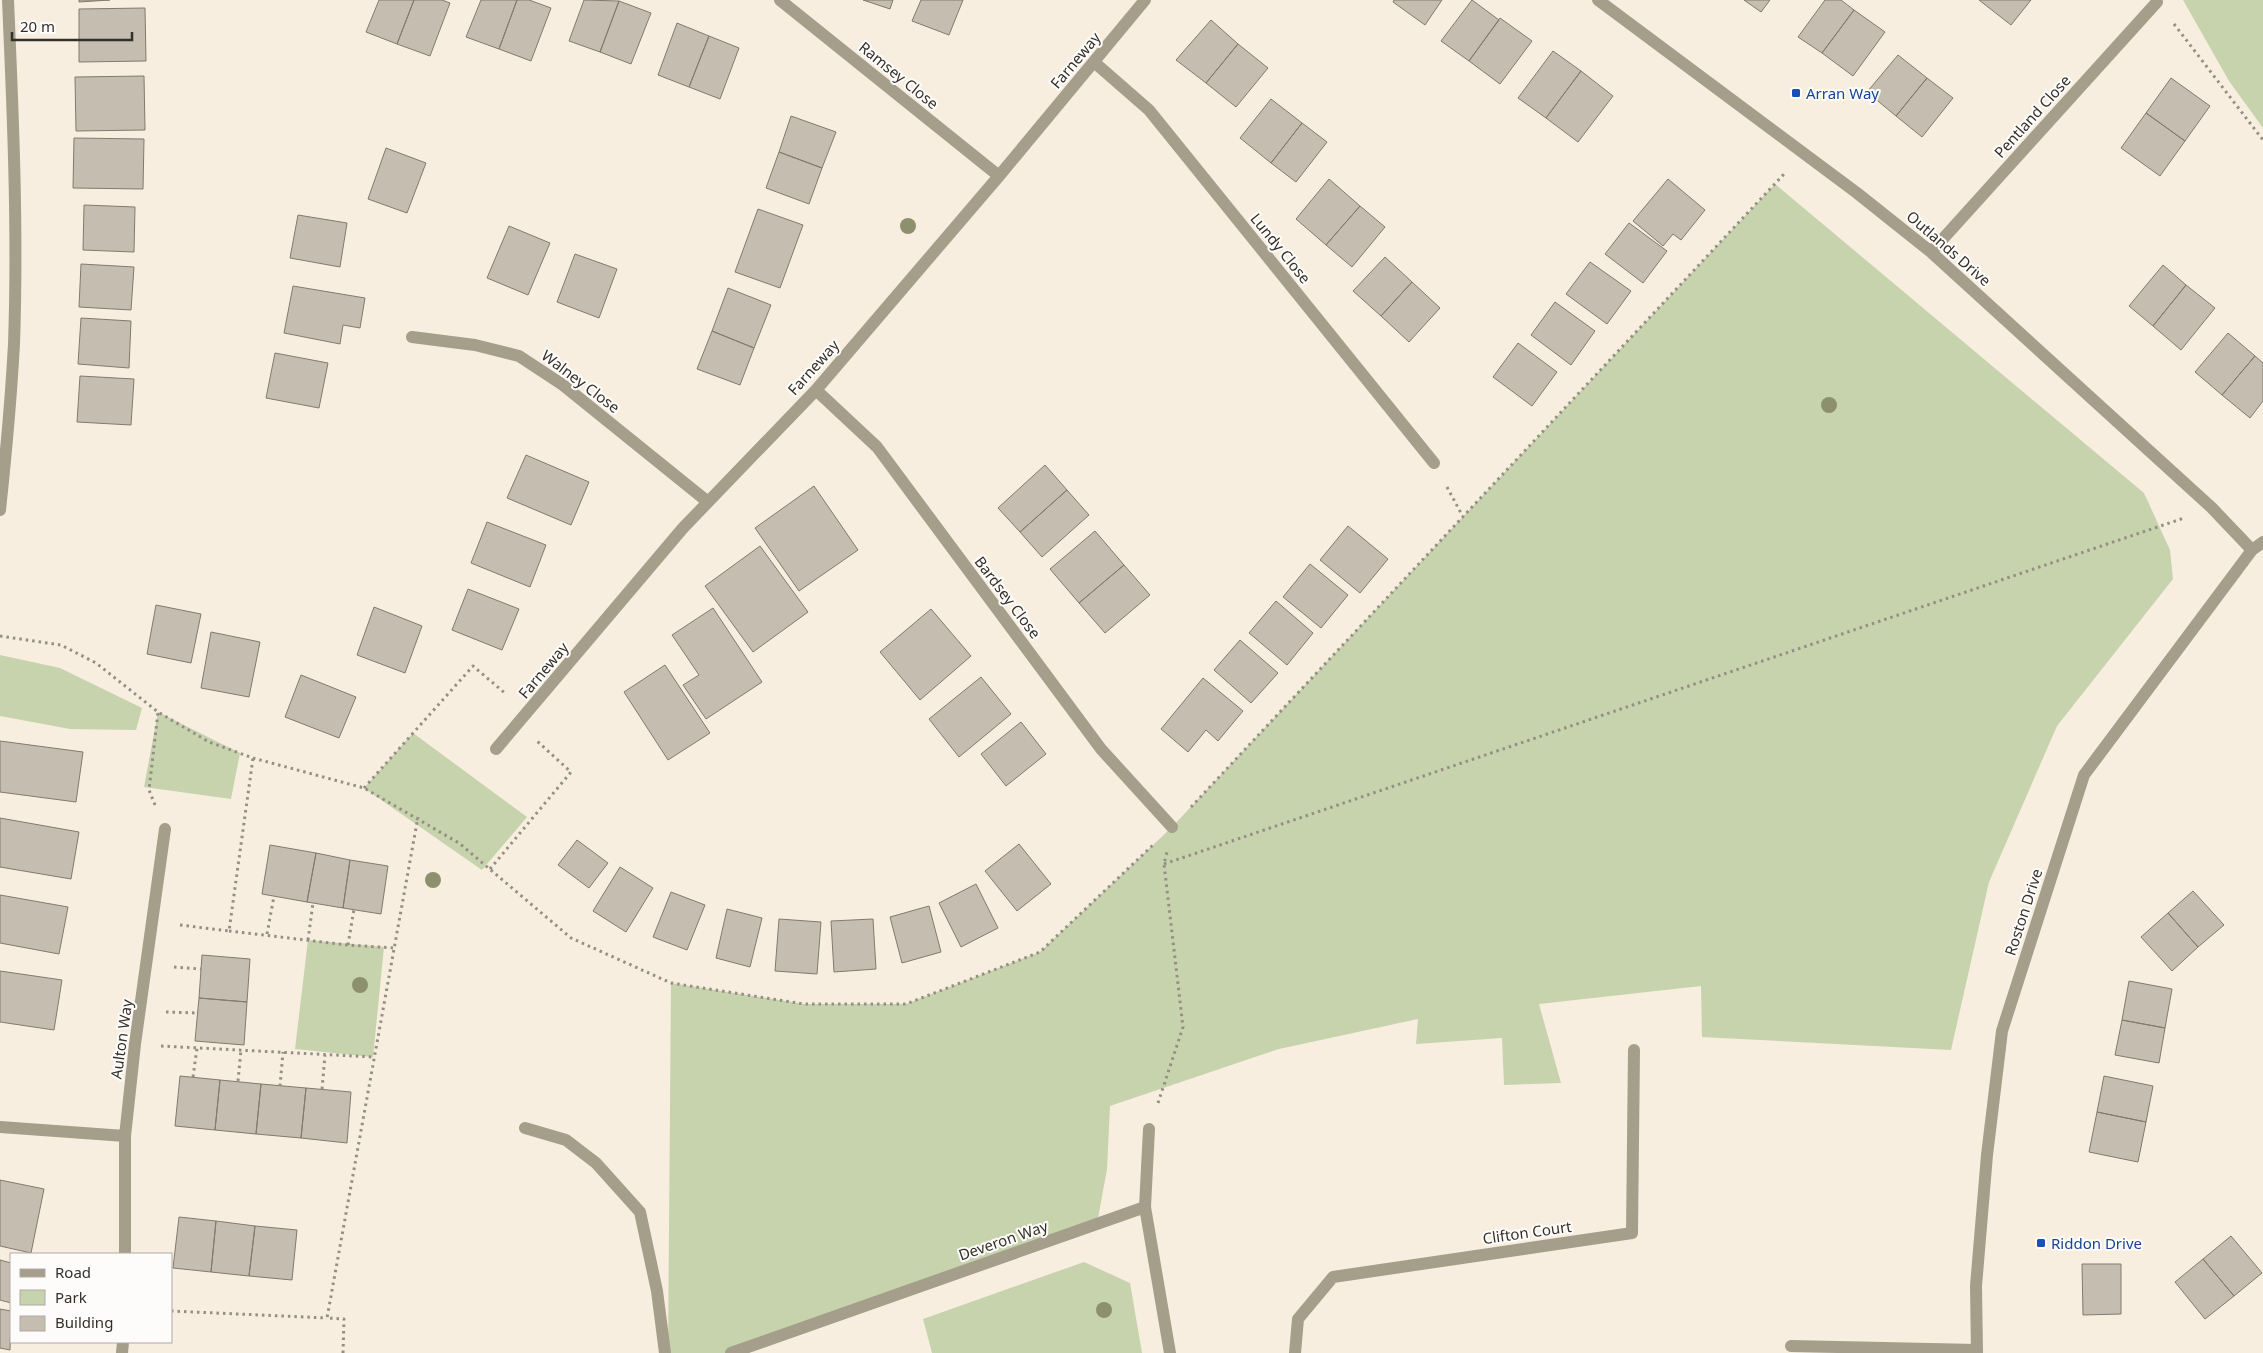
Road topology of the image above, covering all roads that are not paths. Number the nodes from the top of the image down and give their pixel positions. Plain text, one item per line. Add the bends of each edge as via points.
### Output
1 (8, 0) edge
2 (780, 0) edge
3 (1145, 0) edge
4 (1598, 0) edge
5 (2157, 2) road end
6 (1094, 62) junction
7 (999, 176) junction
8 (1931, 252) junction
9 (412, 337) dead end
10 (816, 390) junction
11 (1434, 464) dead end
12 (708, 502) junction
13 (0, 510) edge
14 (2263, 542) edge
15 (2252, 550) junction
16 (496, 749) dead end
17 (1172, 826) road end
18 (165, 829) road end
19 (1634, 1050) dead end
20 (0, 1127) edge
21 (525, 1128) dead end
22 (1149, 1129) road end
23 (126, 1136) junction
24 (1145, 1207) junction
25 (125, 1253) edge
26 (1791, 1346) dead end
27 (1977, 1352) edge
28 (665, 1353) edge
29 (731, 1353) edge
30 (1170, 1353) edge
31 (1294, 1353) edge

1 - 13 street via 14,134 14,342
2 - 7 street, Ramsey Close
3 - 6 street, Farneway
4 - 8 street, Outlands Drive
5 - 8 street, Pentland Close
6 - 7 street, Farneway
6 - 11 street, Lundy Close via 1149,110
7 - 10 street, Farneway
8 - 15 street, Outlands Drive via 2212,508
9 - 12 street, Walney Close via 475,345 520,356 564,385
10 - 12 street, Farneway
10 - 17 street, Bardsey Close via 877,447 1101,749
12 - 16 street, Farneway
14 - 15 street, Roston Drive
15 - 27 street, Roston Drive via 2084,775 2002,1031 1976,1286
18 - 23 street, Aulton Way via 135,1044
19 - 31 street, Clifton Court via 1632,1233 1333,1277 1298,1319
20 - 23 street
21 - 28 street via 566,1140 596,1163 640,1212 658,1291
22 - 24 street
23 - 25 street, Aulton Way
24 - 29 street, Deveron Way
24 - 30 street
26 - 27 street

